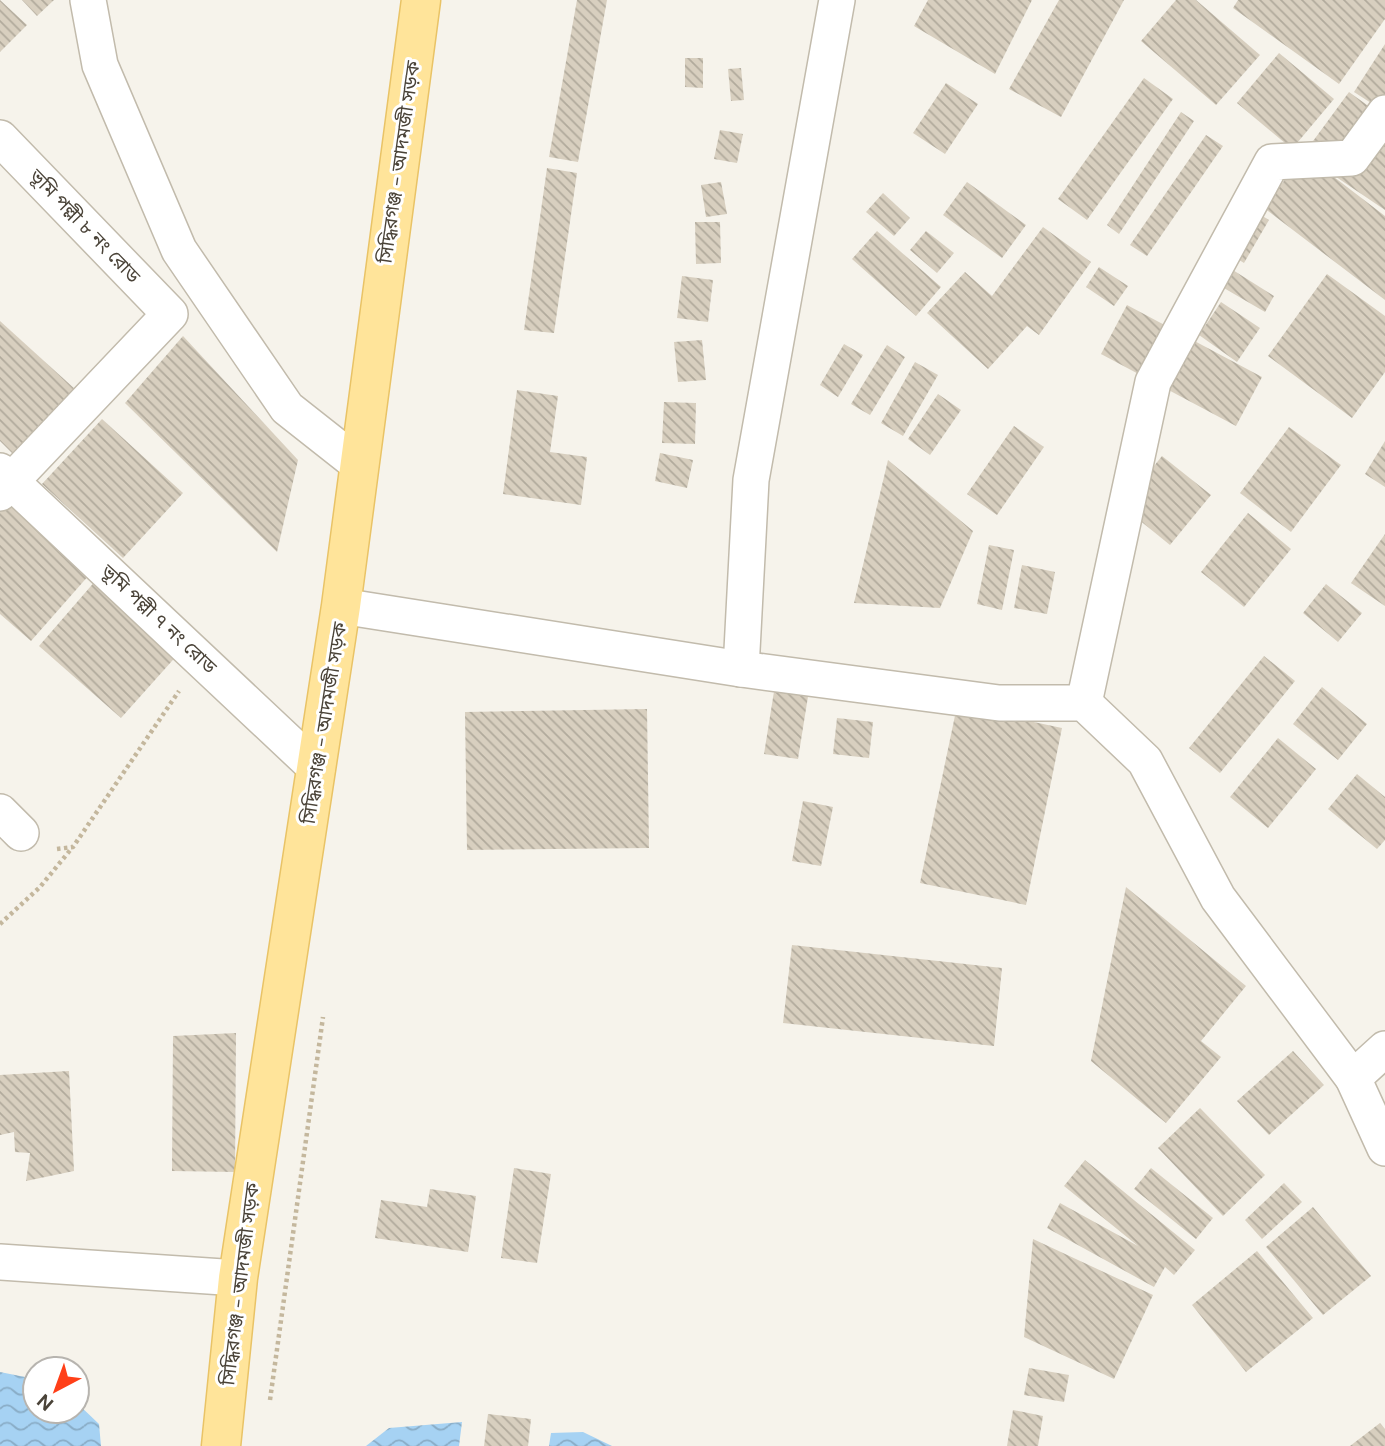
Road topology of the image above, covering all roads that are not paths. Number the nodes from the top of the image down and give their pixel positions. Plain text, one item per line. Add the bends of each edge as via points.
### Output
1 (88, 0) edge
2 (421, 0) edge
3 (836, 0) edge
4 (1385, 113) edge
5 (0, 138) edge
6 (358, 464) junction
7 (4, 482) edge
8 (341, 606) junction
9 (741, 669) junction
10 (1084, 703) junction
11 (317, 769) junction
12 (1385, 1049) edge
13 (1353, 1078) junction
14 (1385, 1147) edge
15 (0, 1262) edge
16 (238, 1278) junction
17 (221, 1446) edge

1 - 6 street via 100,65 180,250 287,408
2 - 6 main road, সিদ্ধিরগঞ্জ - আদমজী সড়ক
3 - 9 street via 751,480
4 - 10 street via 1352,158 1272,162 1153,382
5 - 7 street, ভূমি পল্লী ৮ নং রোড via 170,314
6 - 8 main road, সিদ্ধিরগঞ্জ - আদমজী সড়ক
7 - 11 street, ভূমি পল্লী ৭ নং রোড
8 - 9 street
8 - 11 main road, সিদ্ধিরগঞ্জ - আদমজী সড়ক
9 - 10 street via 999,704
10 - 13 street via 1145,761 1218,898
11 - 16 main road, সিদ্ধিরগঞ্জ - আদমজী সড়ক
12 - 13 street
13 - 14 street
15 - 16 street
16 - 17 main road, সিদ্ধিরগঞ্জ - আদমজী সড়ক

